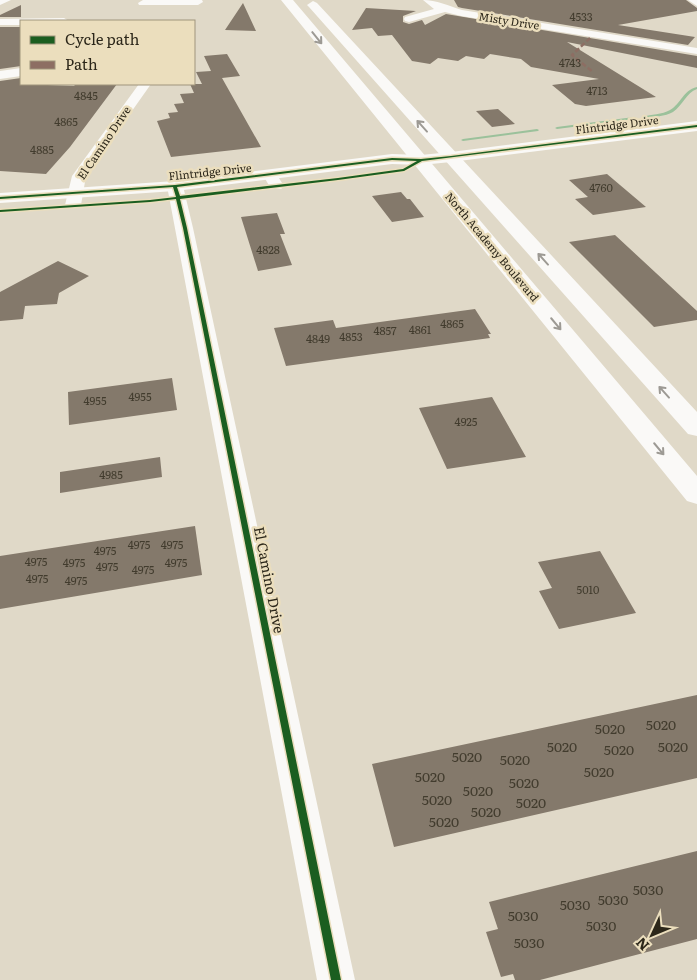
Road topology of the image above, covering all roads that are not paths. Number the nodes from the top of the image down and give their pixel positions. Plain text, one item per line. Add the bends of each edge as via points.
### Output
1 (6, 0) edge
2 (287, 0) edge
3 (309, 0) edge
4 (428, 0) edge
5 (693, 0) edge
6 (198, 1) edge
7 (0, 2) edge
8 (143, 3) dead end
9 (697, 3) edge
10 (444, 9) junction
11 (193, 13) dead end
12 (409, 19) dead end
13 (0, 22) edge
14 (20, 22) edge
15 (697, 51) edge
16 (20, 72) edge
17 (0, 75) edge
18 (144, 85) edge
19 (697, 126) edge
20 (451, 157) junction
21 (421, 160) junction
22 (177, 192) junction
23 (0, 198) edge
24 (74, 199) junction
25 (0, 211) edge
26 (697, 428) edge
27 (697, 494) edge
28 (336, 980) edge

1 - 7 street
2 -> 21 main road, North Academy Boulevard
20 -> 3 main road
4 - 10 street, Misty Drive
5 - 9 street
6 - 8 street
6 - 11 street
10 - 12 street
10 - 15 street, Misty Drive
13 - 14 street
16 - 17 street
18 - 24 street, El Camino Drive via 79,176
19 - 20 main road, Flintridge Drive
20 - 21 main road, Flintridge Drive
26 -> 20 main road
21 - 22 main road, Flintridge Drive via 404,170 273,180
21 -> 27 main road, North Academy Boulevard
22 - 24 main road, Flintridge Drive
22 - 28 street, El Camino Drive
23 - 24 main road, Flintridge Drive
24 - 25 main road, Flintridge Drive

